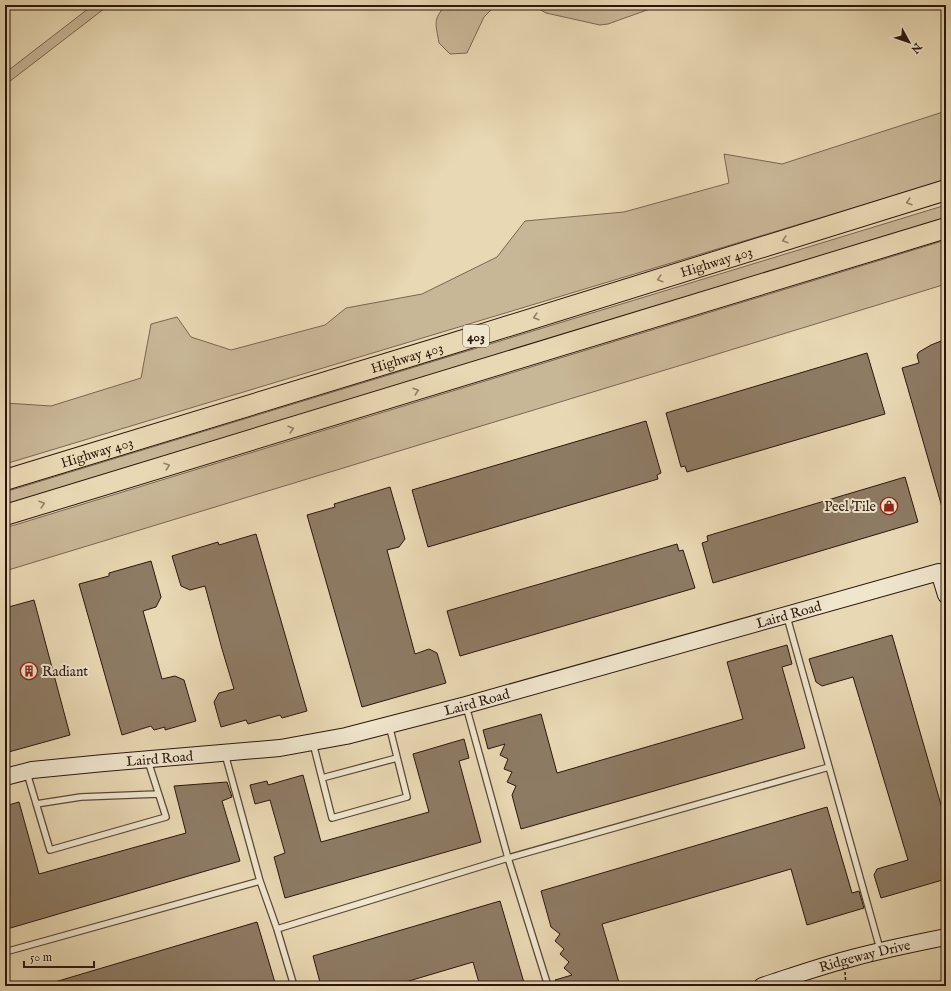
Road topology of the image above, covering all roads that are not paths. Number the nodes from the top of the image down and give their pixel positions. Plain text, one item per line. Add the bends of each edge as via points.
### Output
1 (946, 190) edge
2 (946, 228) edge
3 (5, 480) edge
4 (5, 515) edge
5 (946, 595) edge
6 (786, 614) junction
7 (466, 705) junction
8 (389, 725) junction
9 (312, 742) junction
10 (224, 753) junction
11 (397, 758) junction
12 (148, 759) junction
13 (829, 767) junction
14 (26, 772) junction
15 (5, 777) edge
16 (322, 778) junction
17 (158, 794) junction
18 (36, 804) junction
19 (508, 858) junction
20 (260, 881) junction
21 (278, 929) junction
22 (946, 937) edge
23 (881, 951) junction
24 (5, 952) edge
25 (294, 986) edge
26 (548, 986) edge
27 (762, 986) edge

1 -> 3 highway, Highway 403 / 403
4 -> 2 highway, 403
5 - 6 street, Laird Road via 939,572
6 - 7 street, Laird Road
6 - 13 lane
7 - 8 street, Laird Road
7 - 19 lane
8 - 9 street, Laird Road
8 - 11 lane
9 - 10 street, Laird Road
9 - 16 lane
10 - 12 street, Laird Road
10 - 20 lane
11 - 16 lane
11 - 16 lane via 407,797 332,818
12 - 14 street, Laird Road
12 - 17 lane
13 - 19 lane
13 - 23 lane
14 - 15 street, Laird Road
14 - 18 lane
17 - 18 lane via 81,798
17 - 18 lane via 166,817 50,850
19 - 21 lane
19 - 26 lane
20 - 21 lane
20 - 24 lane
21 - 25 lane
22 - 23 street, Ridgeway Drive
23 - 27 street, Ridgeway Drive

